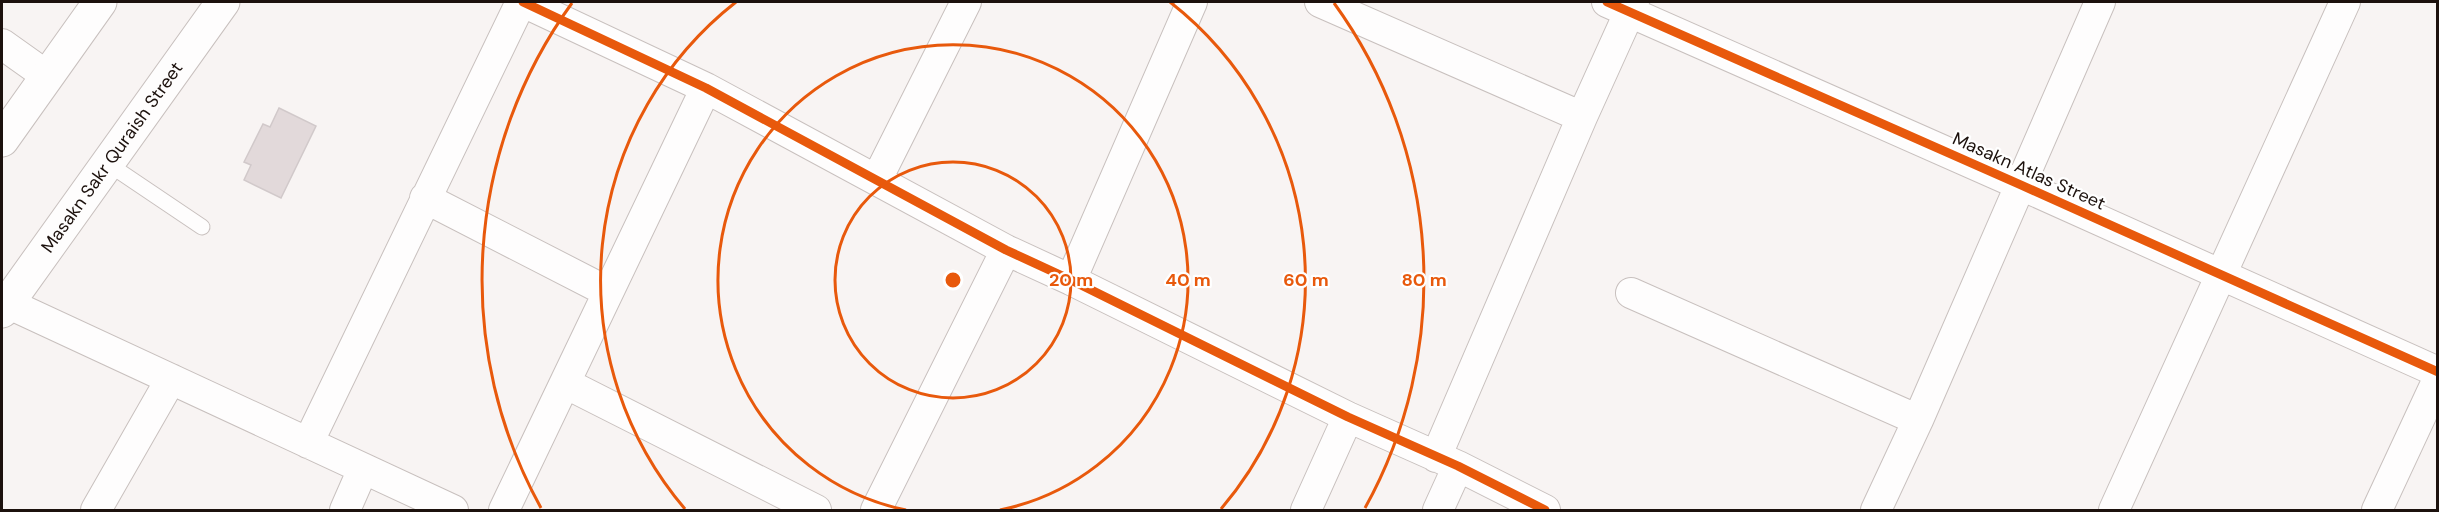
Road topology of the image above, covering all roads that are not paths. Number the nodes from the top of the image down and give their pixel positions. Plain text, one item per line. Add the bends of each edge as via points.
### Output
1 (100, 2) edge
2 (223, 2) edge
3 (522, 2) edge
4 (966, 2) edge
5 (1192, 2) edge
6 (1320, 2) edge
7 (2100, 2) edge
8 (2345, 2) edge
9 (1624, 5) edge
10 (2, 44) edge
11 (47, 76) junction
12 (706, 88) junction
13 (1582, 117) junction
14 (2, 140) edge
15 (107, 163) junction
16 (877, 179) junction
17 (2021, 184) junction
18 (425, 198) junction
19 (202, 227) dead end
20 (1006, 250) junction
21 (2220, 275) junction
22 (1071, 280) junction
23 (608, 292) junction
24 (1630, 293) dead end
25 (4, 307) edge
26 (2438, 372) edge
27 (171, 379) junction
28 (2438, 379) edge
29 (565, 383) junction
30 (1348, 417) junction
31 (1918, 420) junction
32 (308, 443) junction
33 (1447, 462) junction
34 (363, 469) junction
35 (96, 510) edge
36 (345, 510) edge
37 (453, 510) edge
38 (504, 510) edge
39 (816, 510) edge
40 (876, 510) edge
41 (1306, 510) edge
42 (1438, 510) edge
43 (1545, 510) edge
44 (1876, 510) edge
45 (2114, 510) edge
46 (2377, 510) edge

1 - 11 street
2 - 15 street, Masakn Sakr Quraish Street
3 - 12 street
3 - 18 street
4 - 16 street
5 - 22 street
6 - 13 street
7 - 17 street
8 - 21 street
9 - 13 street
9 - 17 street, Masakn Atlas Street
10 - 11 street
11 - 14 street
12 - 16 street
12 - 23 street
13 - 33 street
15 - 19 lane
15 - 25 street, Masakn Sakr Quraish Street
16 - 20 street
17 - 21 street, Masakn Atlas Street
17 - 31 street
18 - 23 street
18 - 32 street
20 - 22 street
20 - 40 street
21 - 26 street, Masakn Atlas Street
21 - 45 street
22 - 30 street
23 - 29 street
24 - 31 street
25 - 27 street
27 - 32 street
27 - 35 street
28 - 46 street
29 - 38 street
29 - 39 street
30 - 33 street
30 - 41 street
31 - 44 street
32 - 34 street
33 - 42 street
33 - 43 street
34 - 36 street
34 - 37 street

